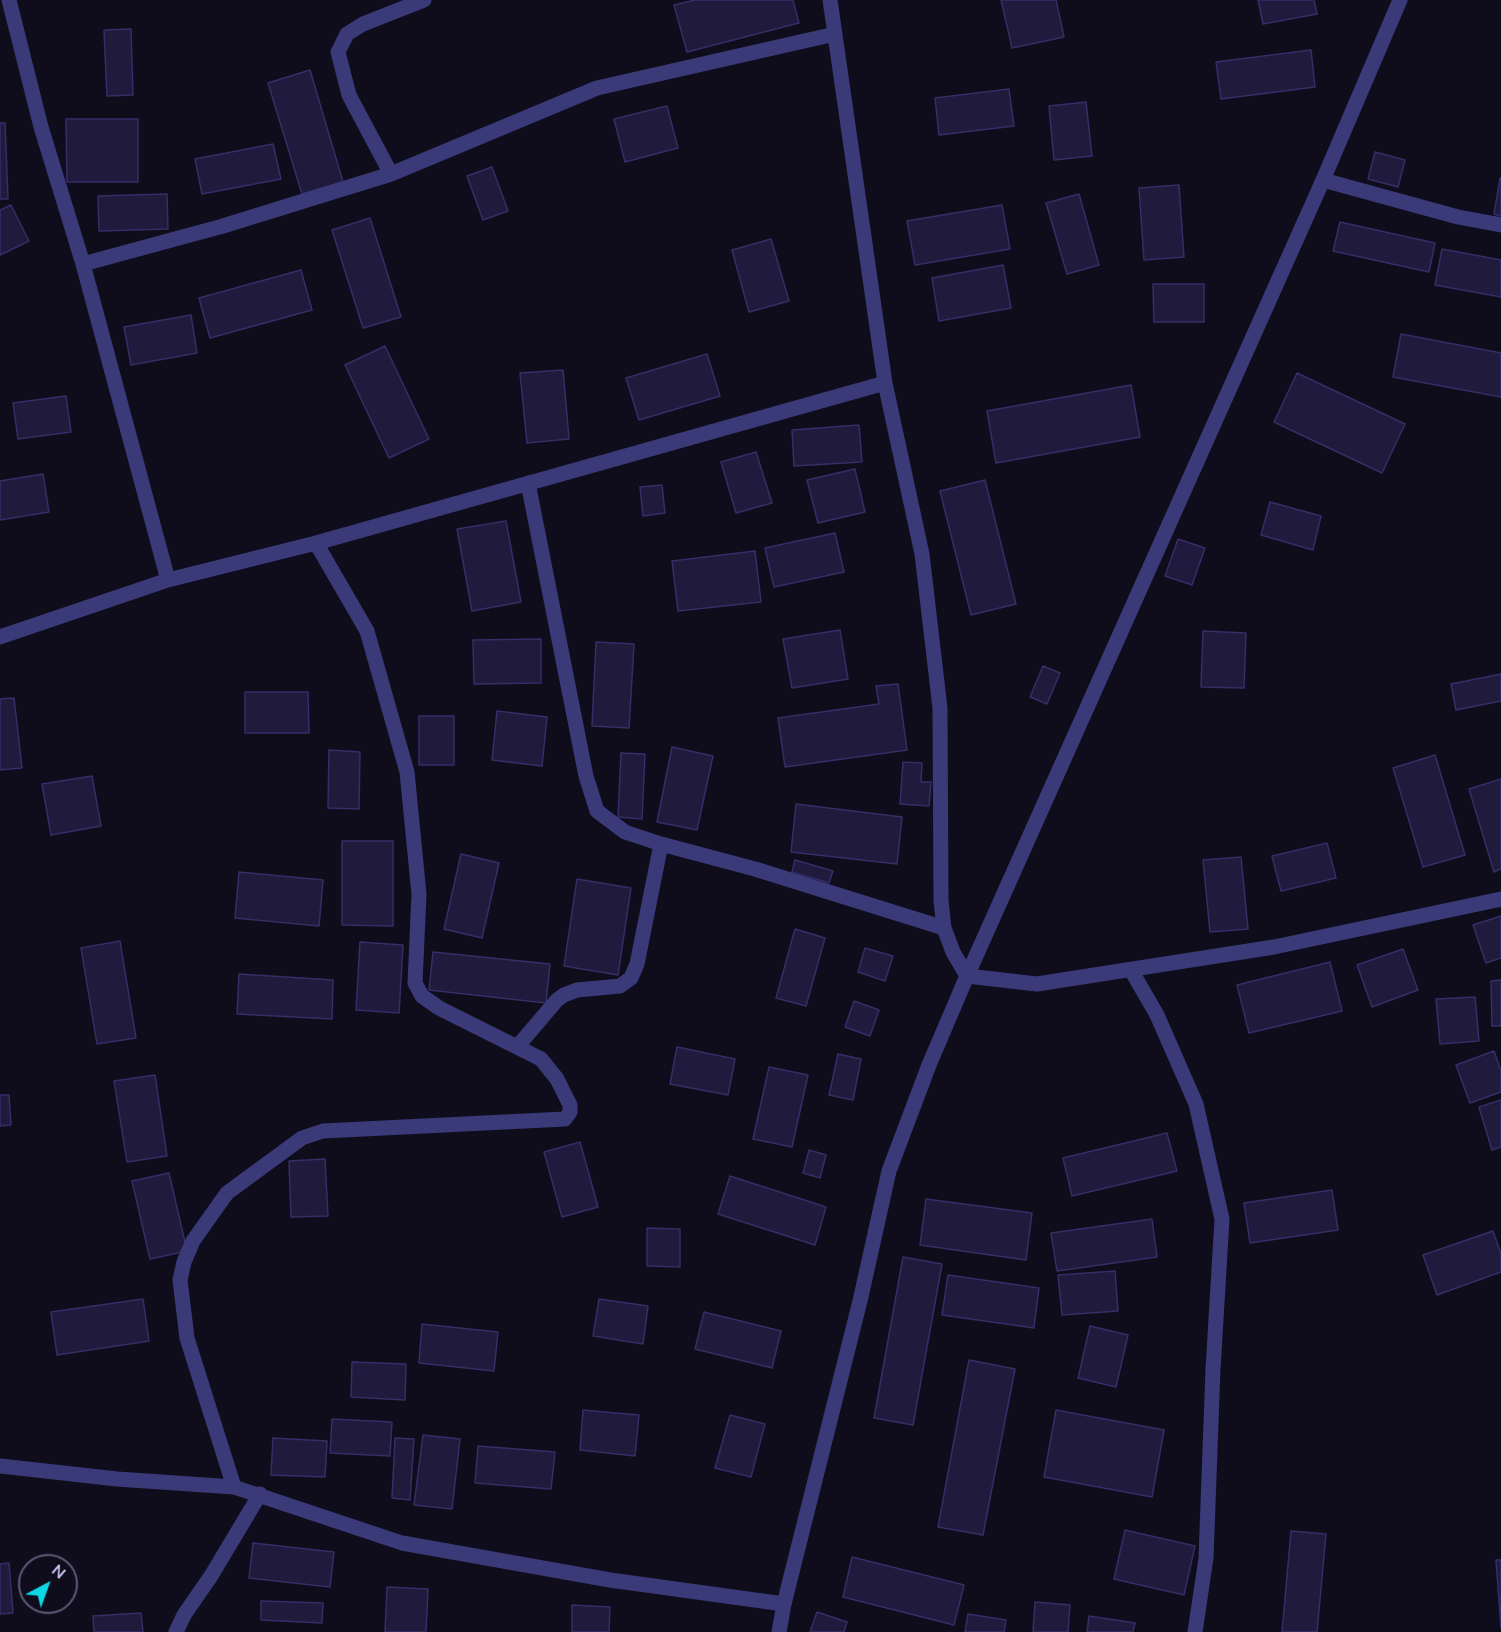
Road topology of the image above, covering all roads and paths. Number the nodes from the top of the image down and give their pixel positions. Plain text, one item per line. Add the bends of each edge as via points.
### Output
1 (9, 0) edge
2 (424, 0) edge
3 (830, 0) edge
4 (1400, 0) edge
5 (835, 34) junction
6 (391, 174) junction
7 (1323, 180) junction
8 (1501, 225) edge
9 (83, 264) junction
10 (885, 383) junction
11 (528, 483) junction
12 (316, 543) junction
13 (168, 580) junction
14 (0, 637) edge
15 (661, 844) junction
16 (1501, 899) edge
17 (944, 928) junction
18 (1131, 970) junction
19 (967, 976) junction
20 (518, 1047) junction
21 (0, 1466) edge
22 (234, 1487) junction
23 (260, 1494) junction
24 (784, 1604) junction
25 (176, 1632) edge
26 (779, 1632) edge
27 (1195, 1632) edge

1 - 9 street via 41,127
2 - 6 street via 363,24 347,34 338,52 349,95
3 - 5 street
4 - 7 street
5 - 6 street via 597,88
5 - 10 street
6 - 9 street
7 - 8 street
7 - 19 street
9 - 13 street
10 - 11 street
10 - 17 street via 922,554 940,708
11 - 12 street
11 - 15 street via 586,776 597,810 625,832
12 - 13 street
12 - 20 street via 367,631 407,772 418,894 415,983 422,996 439,1008
13 - 14 street
15 - 17 street
15 - 20 street via 631,978 620,986 564,995
16 - 18 street via 1274,947
17 - 19 street
18 - 19 street via 1037,984
18 - 27 street via 1157,1014 1196,1104 1222,1220 1206,1558
19 - 24 street via 889,1171
20 - 22 street via 541,1059 557,1079 570,1105 565,1119 323,1131 303,1138 227,1193 194,1241 180,1280 187,1338
21 - 22 street
22 - 23 street
23 - 24 street via 402,1543 610,1580
23 - 25 street
24 - 26 street

